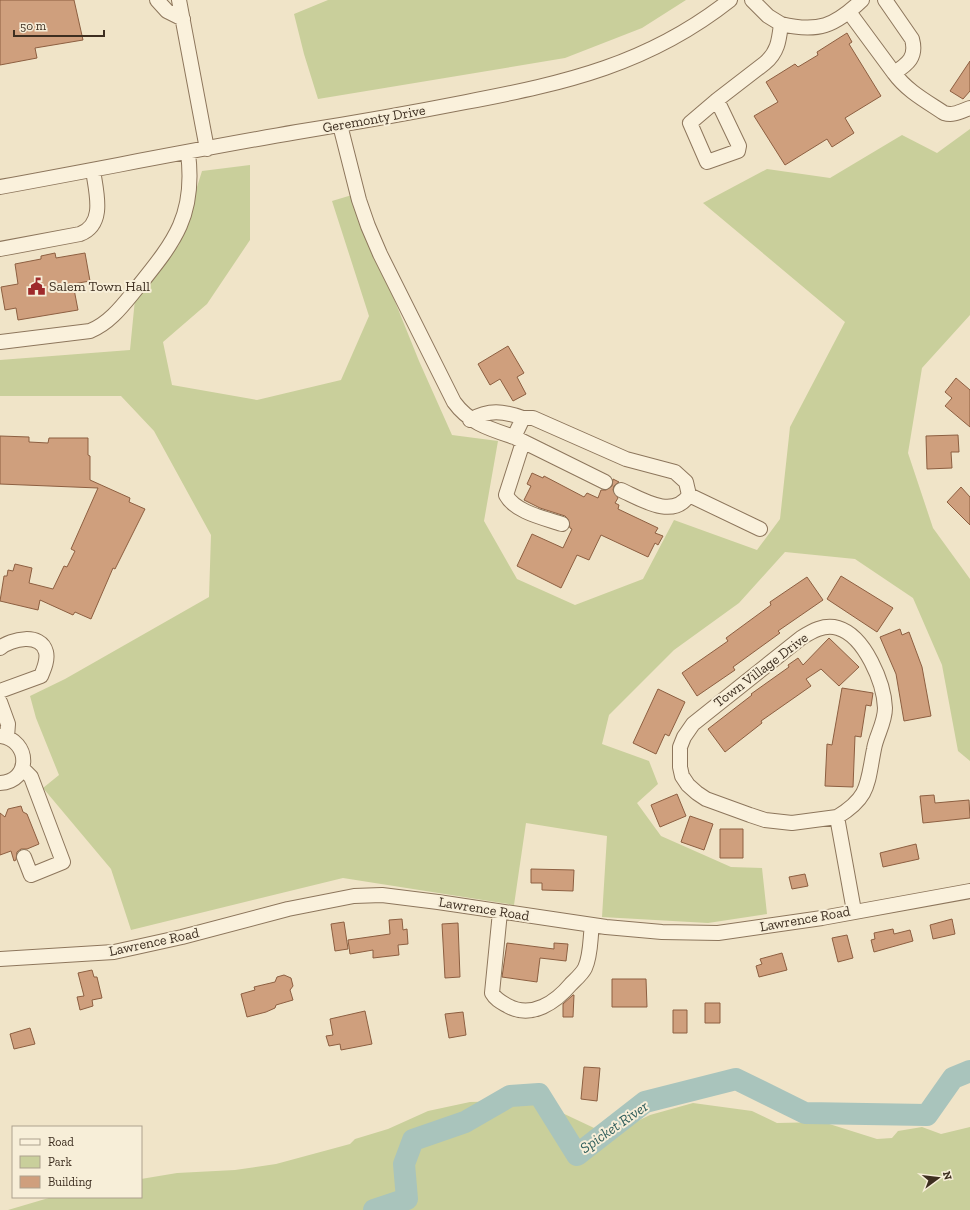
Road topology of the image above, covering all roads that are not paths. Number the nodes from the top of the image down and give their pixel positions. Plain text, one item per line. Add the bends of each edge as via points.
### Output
1 (157, 0) edge
2 (179, 0) edge
3 (730, 0) edge
4 (752, 0) edge
5 (862, 0) edge
6 (885, 0) edge
7 (850, 12) junction
8 (182, 19) junction
9 (781, 24) junction
10 (894, 73) junction
11 (717, 100) dead end
12 (970, 108) edge
13 (340, 125) junction
14 (207, 149) junction
15 (188, 153) junction
16 (93, 170) junction
17 (0, 187) edge
18 (0, 249) edge
19 (0, 342) edge
20 (523, 418) junction
21 (470, 420) junction
22 (518, 440) junction
23 (605, 482) dead end
24 (621, 490) dead end
25 (689, 495) junction
26 (562, 524) dead end
27 (760, 529) dead end
28 (0, 648) edge
29 (0, 691) edge
30 (0, 702) edge
31 (3, 736) edge
32 (22, 768) junction
33 (0, 783) edge
34 (837, 818) junction
35 (24, 857) dead end
36 (970, 890) edge
37 (854, 911) junction
38 (500, 912) junction
39 (592, 925) junction
40 (0, 959) edge

1 - 8 street via 167,12
2 - 8 street
3 - 13 street, Geremonty Drive via 652,50 574,80
4 - 9 street via 768,16
5 - 7 street
6 - 10 street via 912,39 914,46 911,60
7 - 9 street via 839,20 820,27 802,28
7 - 10 street
8 - 14 street
9 - 11 street via 779,41 772,57
10 - 12 street via 906,88 944,113 956,114
13 - 14 street, Geremonty Drive
13 - 21 street via 359,200 380,254 445,387
14 - 15 street, Geremonty Drive
15 - 16 street, Geremonty Drive
15 - 19 street via 190,187 179,230 167,250 121,308 102,326 90,331
16 - 17 street, Geremonty Drive
16 - 18 street via 98,206 96,219 87,232
20 - 21 street via 500,411 480,414
20 - 22 street
20 - 25 street via 533,418 626,459 675,472 686,482
21 - 22 street
22 - 23 street
22 - 26 street via 506,495 515,505
24 - 25 street via 663,507 679,505
25 - 27 street
28 - 29 street via 17,640 32,640 42,645 46,651 46,659 41,676
30 - 31 street via 8,724
31 - 32 street via 19,746 22,752
32 - 33 street via 12,780
32 - 35 street via 31,777 63,862 31,875
34 - 34 street, Town Village Drive via 858,802 868,786 875,742 885,709 881,685 872,663 846,632 828,627 810,632 801,638 701,716 684,737 679,756 682,776 688,785 706,799 778,822
34 - 37 street
36 - 37 street, Lawrence Road
37 - 39 street, Lawrence Road via 718,933 662,932
38 - 39 street, Lawrence Road
38 - 39 street via 492,993 498,1001 521,1011 550,1004 585,968
38 - 40 street, Lawrence Road via 382,895 354,896 288,909 129,949 82,955

